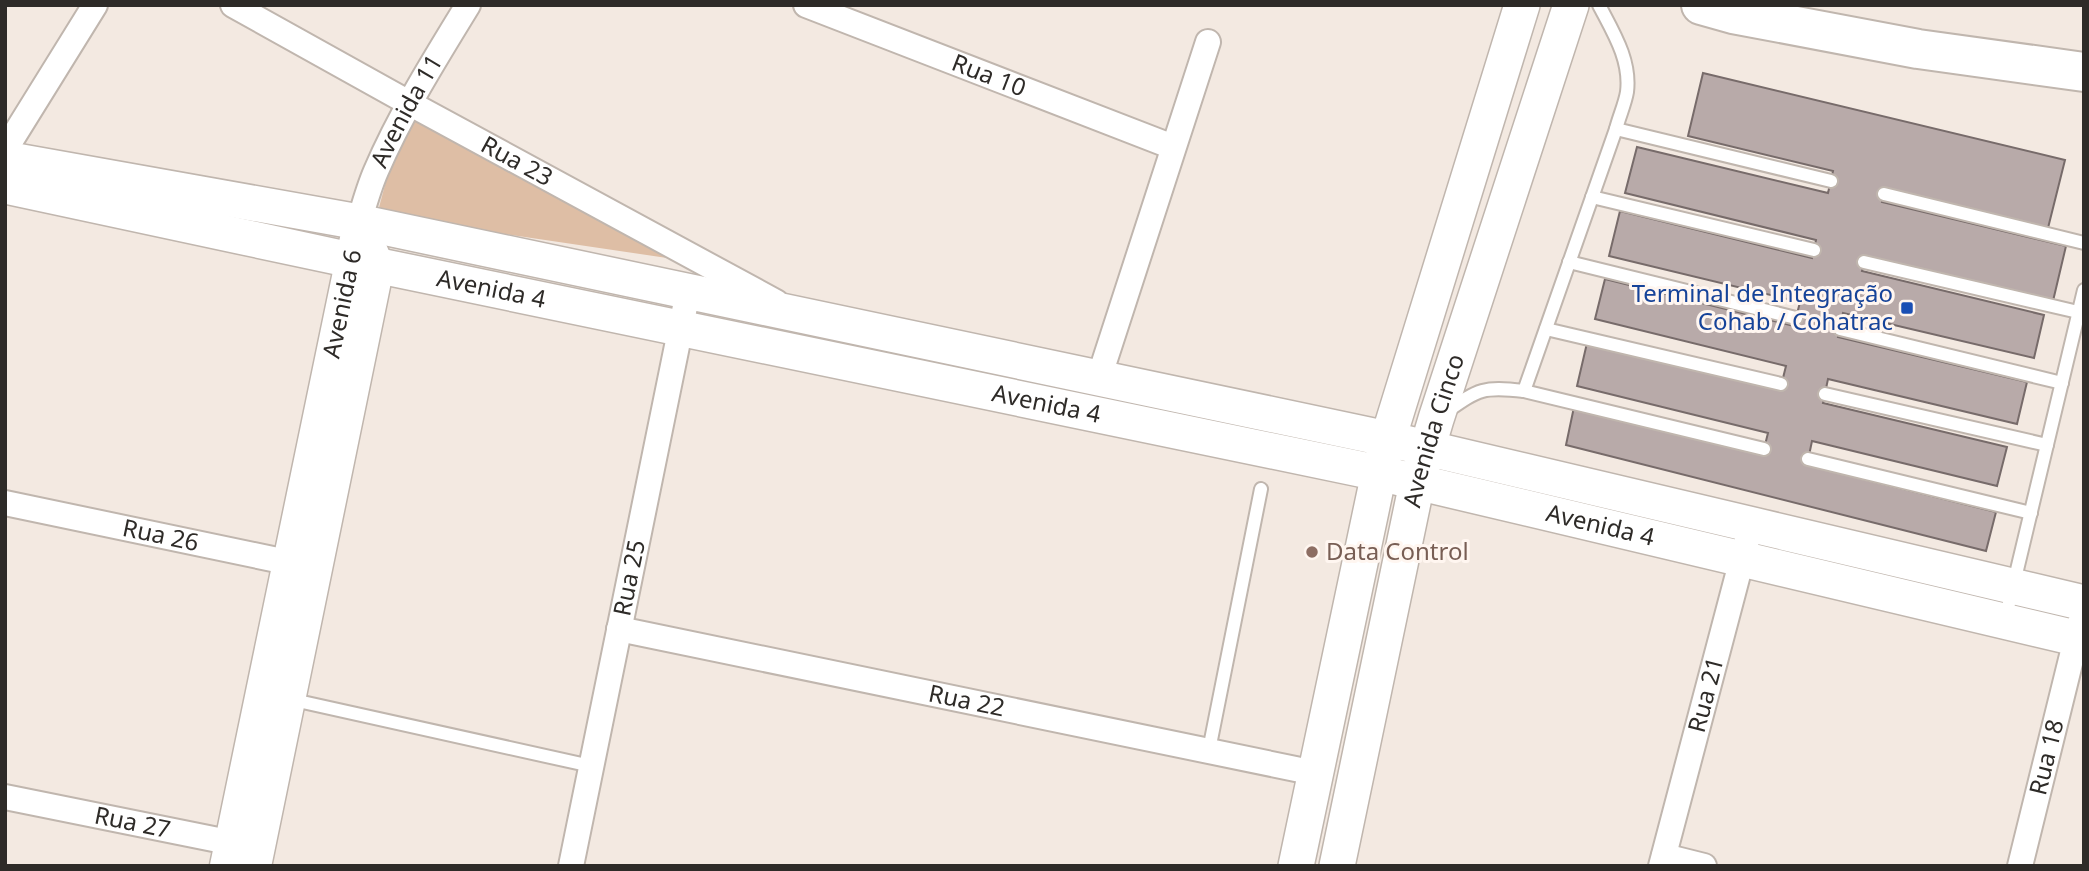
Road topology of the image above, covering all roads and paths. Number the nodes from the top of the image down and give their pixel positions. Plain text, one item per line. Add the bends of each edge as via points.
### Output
1 (94, 5) edge
2 (233, 5) edge
3 (468, 5) edge
4 (806, 5) edge
5 (1522, 5) edge
6 (1571, 5) edge
7 (1599, 5) edge
8 (1701, 5) edge
9 (1208, 42) dead end
10 (2084, 72) edge
11 (409, 103) junction
12 (1616, 129) junction
13 (1173, 147) junction
14 (5, 150) edge
15 (5, 159) edge
16 (1831, 181) dead end
17 (5, 186) edge
18 (1884, 194) dead end
19 (1591, 197) junction
20 (359, 222) junction
21 (2084, 243) edge
22 (1814, 250) dead end
23 (1569, 262) junction
24 (1864, 262) dead end
25 (365, 263) junction
26 (2084, 290) edge
27 (688, 292) junction
28 (2078, 312) junction
29 (801, 316) junction
30 (1796, 318) dead end
31 (1840, 328) dead end
32 (681, 329) junction
33 (1546, 329) junction
34 (1099, 378) junction
35 (2062, 383) junction
36 (1782, 384) dead end
37 (1524, 391) junction
38 (1825, 394) dead end
39 (1431, 434) junction
40 (1388, 439) junction
41 (2047, 445) junction
42 (1764, 449) dead end
43 (1808, 459) dead end
44 (1379, 473) junction
45 (1417, 483) junction
46 (1261, 489) dead end
47 (5, 503) edge
48 (2031, 513) junction
49 (1751, 525) junction
50 (1742, 559) junction
51 (302, 565) junction
52 (2013, 586) junction
53 (2084, 603) edge
54 (2004, 621) junction
55 (619, 629) junction
56 (2081, 629) edge
57 (275, 696) junction
58 (1209, 751) junction
59 (592, 766) junction
60 (1315, 773) junction
61 (5, 797) edge
62 (243, 856) edge
63 (1663, 861) edge
64 (571, 866) edge
65 (1296, 866) edge
66 (1337, 866) edge
67 (1704, 866) edge
68 (2020, 866) edge

1 - 14 street
2 - 11 street, Rua 23
3 - 11 street, Avenida 11
4 - 13 street, Rua 10
5 - 40 main road, Avenida Cinco
6 - 39 main road, Avenida Cinco
7 - 12 lane via 1622,50 1626,72 1627,92
8 - 10 main road via 1918,49
9 - 13 street
11 - 20 street, Avenida 11 via 374,174
11 - 29 street, Rua 23
12 - 16 lane
12 - 19 lane
13 - 34 street
15 - 20 main road, Avenida 4
17 - 25 main road, Avenida 4
18 - 21 lane
19 - 22 lane
19 - 23 lane
20 - 25 street, Avenida 6
20 - 27 main road, Avenida 4
23 - 30 lane
23 - 33 lane
24 - 28 lane
25 - 32 main road, Avenida 4
25 - 51 street, Avenida 6
26 - 28 lane
27 - 29 main road, Avenida 4
27 - 32 street, Rua 25
28 - 35 lane
29 - 34 main road, Avenida 4
31 - 35 lane
32 - 44 main road, Avenida 4
32 - 55 street, Rua 25
33 - 36 lane
33 - 37 lane
34 - 40 main road, Avenida 4
35 - 41 lane
37 - 39 lane via 1496,388 1476,392
37 - 42 lane
38 - 41 lane
39 - 40 main road, Avenida 4
39 - 45 main road, Avenida Cinco
39 - 49 main road, Avenida 4
40 - 44 main road, Avenida Cinco
41 - 48 lane
43 - 48 lane
44 - 45 main road, Avenida 4
44 - 60 main road, Avenida Cinco
45 - 50 main road, Avenida 4
45 - 66 main road, Avenida Cinco
46 - 58 lane
47 - 51 street, Rua 26
48 - 52 lane
49 - 50 street, Rua 21
49 - 52 main road, Avenida 4
50 - 54 main road, Avenida 4
50 - 63 street, Rua 21
51 - 57 street, Avenida 6
52 - 53 main road, Avenida 4
52 - 54 lane
54 - 56 main road, Avenida 4
55 - 58 street, Rua 22
55 - 59 street, Rua 25
56 - 68 street, Rua 18
57 - 59 lane
57 - 62 street, Avenida 6
58 - 60 street, Rua 22
59 - 64 street, Rua 25
60 - 65 main road, Avenida Cinco
61 - 62 street, Rua 27
63 - 67 street

